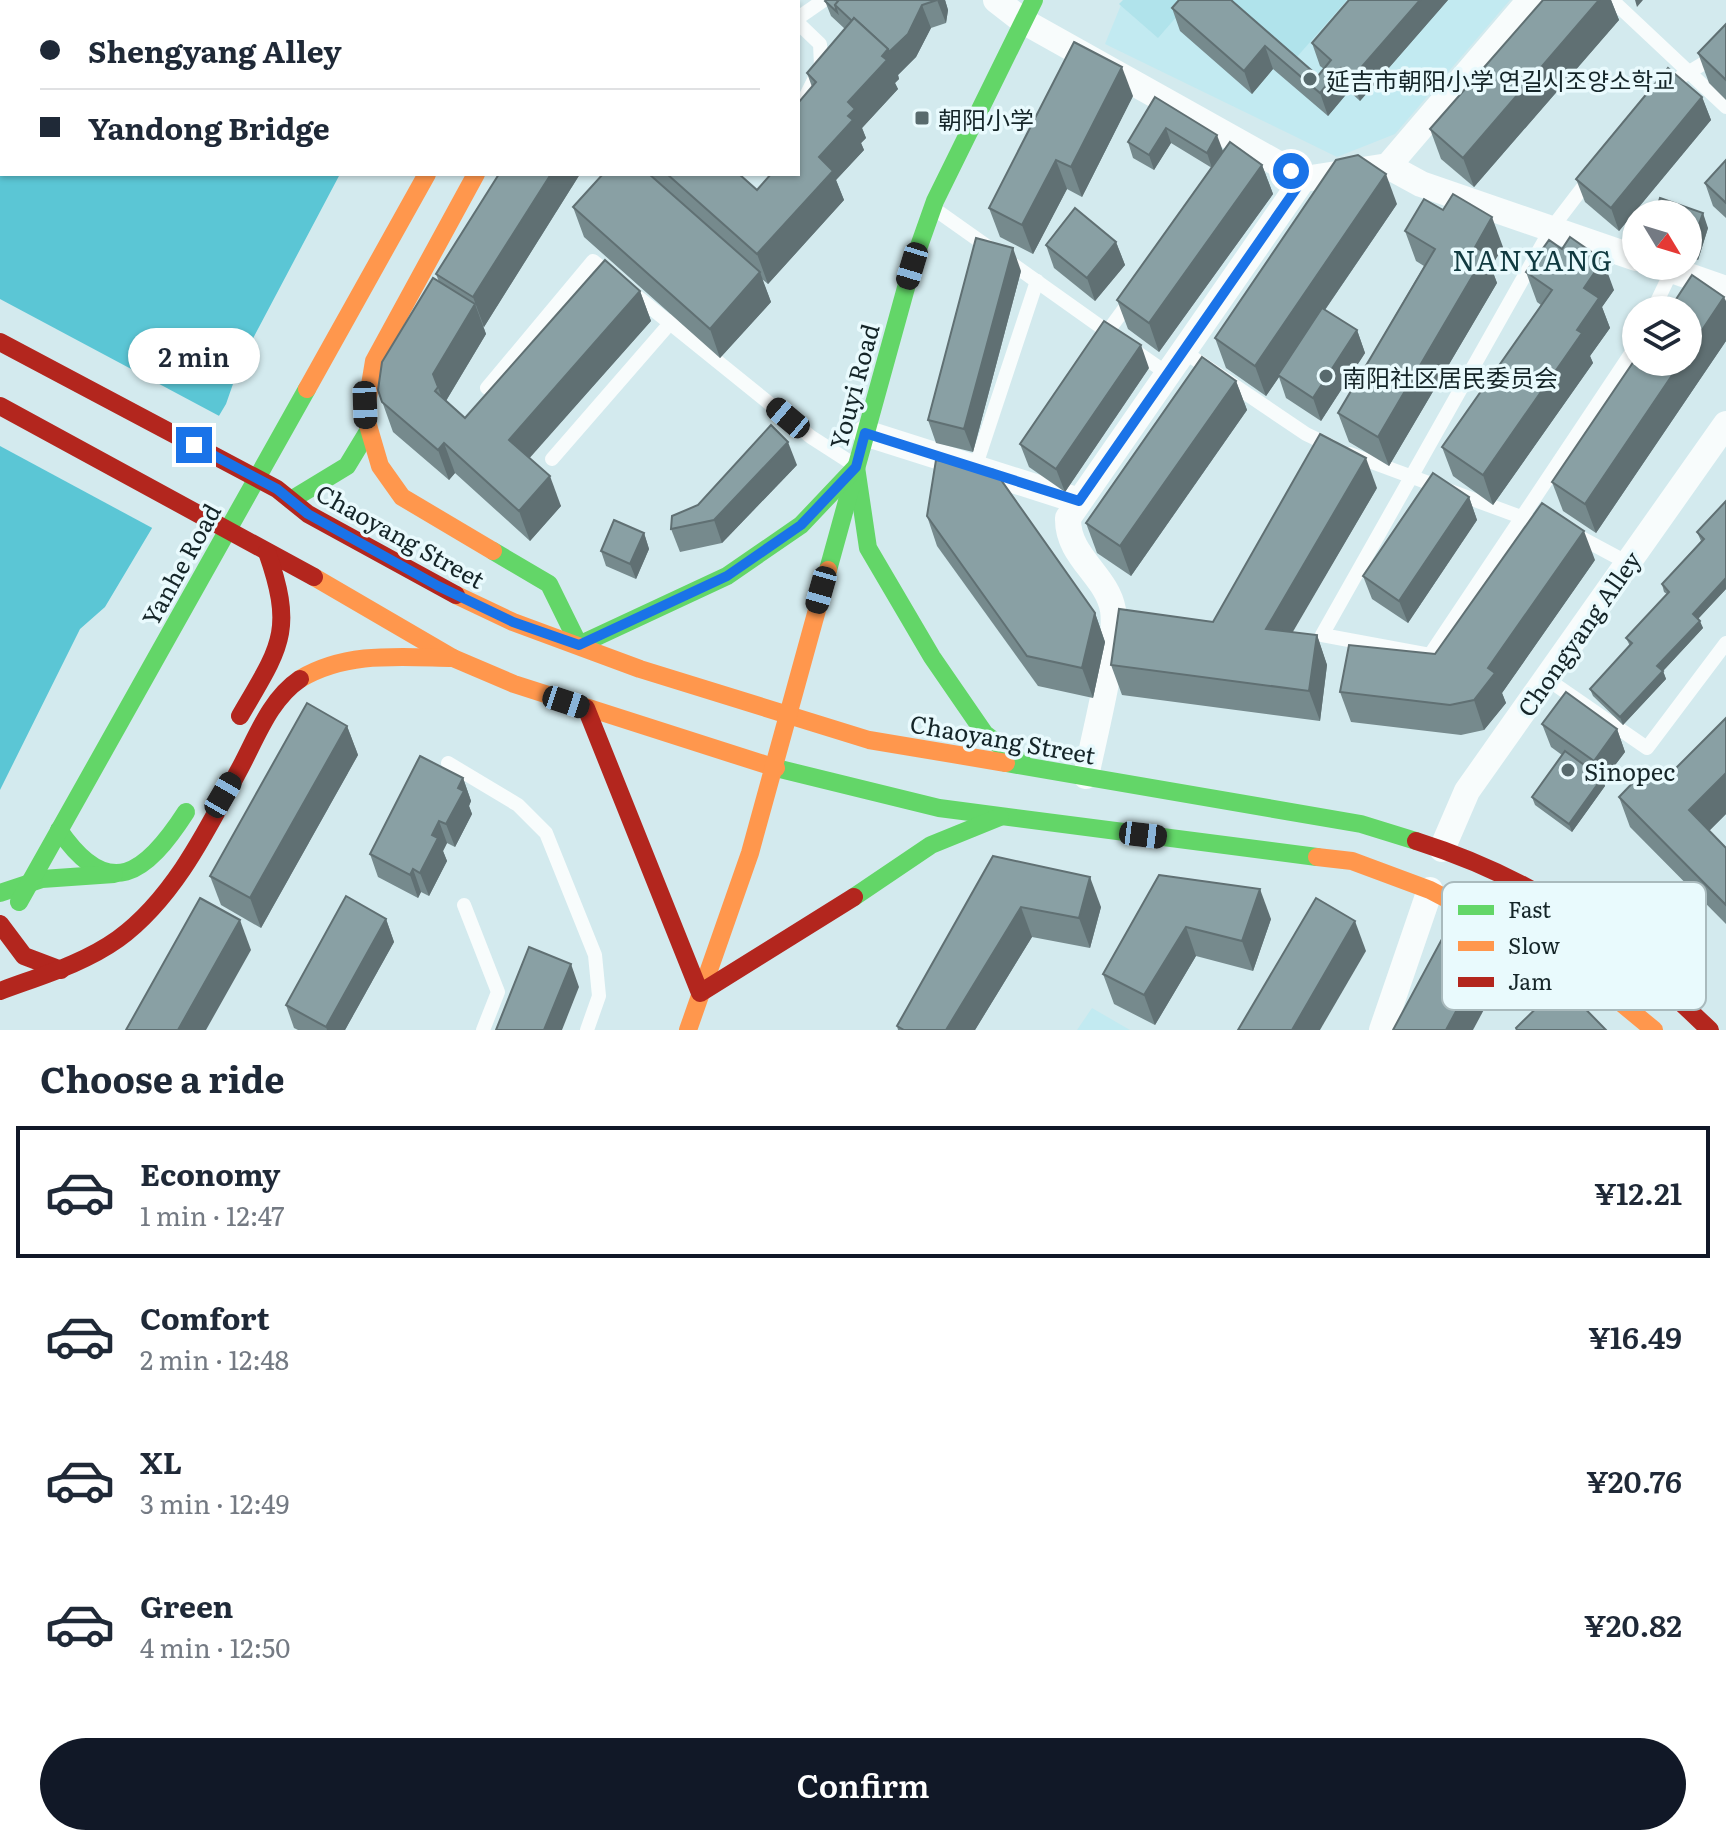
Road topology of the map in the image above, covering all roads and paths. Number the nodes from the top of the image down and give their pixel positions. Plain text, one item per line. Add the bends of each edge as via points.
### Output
1 (824, 0) edge
2 (996, 0) edge
3 (1530, 0) edge
4 (1612, 0) edge
5 (1029, 11) edge
6 (800, 19) edge
7 (800, 23) edge
8 (1726, 46) edge
9 (1689, 72) junction
10 (1652, 99) edge
11 (1726, 107) edge
12 (800, 108) edge
13 (1388, 166) junction
14 (1597, 170) edge
15 (426, 176) edge
16 (475, 176) edge
17 (1305, 176) junction
18 (933, 208) junction
19 (1551, 229) junction
20 (1622, 253) edge
21 (1700, 280) edge
22 (1037, 281) junction
23 (1144, 281) edge
24 (1726, 289) edge
25 (672, 321) junction
26 (1108, 331) junction
27 (0, 342) edge
28 (1183, 351) junction
29 (1622, 367) edge
30 (1168, 374) junction
31 (487, 388) edge
32 (0, 406) edge
33 (1726, 424) edge
34 (367, 433) junction
35 (865, 433) junction
36 (243, 452) dead end
37 (552, 459) dead end
38 (856, 467) junction
39 (975, 468) junction
40 (1412, 476) junction
41 (227, 480) dead end
42 (284, 495) junction
43 (1079, 501) junction
44 (212, 508) dead end
45 (1521, 518) junction
46 (196, 536) dead end
47 (267, 552) junction
48 (1628, 563) junction
49 (1726, 643) edge
50 (579, 645) junction
51 (453, 658) junction
52 (1547, 679) junction
53 (586, 708) junction
54 (786, 713) junction
55 (228, 737) dead end
56 (448, 763) dead end
57 (1028, 766) junction
58 (773, 767) junction
59 (1086, 776) junction
60 (199, 789) dead end
61 (1001, 816) junction
62 (59, 830) junction
63 (1442, 849) junction
64 (15, 864) dead end
65 (115, 874) junction
66 (1520, 882) edge
67 (29, 883) junction
68 (1430, 890) junction
69 (0, 892) edge
70 (1442, 896) edge
71 (464, 905) dead end
72 (1, 930) edge
73 (61, 970) junction
74 (0, 991) edge
75 (700, 993) junction
76 (1630, 1010) edge
77 (1688, 1010) edge
78 (483, 1030) edge
79 (587, 1030) edge
80 (688, 1030) edge
81 (1382, 1030) edge
82 (1654, 1030) edge
83 (1710, 1030) edge

1 - 6 lane
2 - 5 street
3 - 13 street
4 - 9 lane
5 - 17 street via 1238,150
5 - 18 main road, Youyi Road
7 - 12 lane via 820,44 821,66
8 - 9 lane
9 - 10 lane
9 - 11 lane
13 - 17 street
13 - 19 street via 1421,184
14 - 19 lane
15 - 62 main road, Yanhe Road
16 - 34 main road via 374,361 364,387
17 - 28 street
18 - 22 lane
18 - 35 main road, Youyi Road
19 - 20 street
19 - 40 lane
21 - 24 street
22 - 26 lane
22 - 39 lane
23 - 26 lane
25 - 31 lane via 593,261
25 - 37 lane
25 - 38 lane via 811,437
26 - 30 lane
27 - 42 main road, Chaoyang Street
28 - 30 street
28 - 40 lane via 1306,434
29 - 45 lane
30 - 43 street
32 - 47 main road
33 - 48 street, Chongyang Alley
34 - 42 main road via 347,466
34 - 50 main road via 379,466 402,497 549,584
35 - 38 main road, Youyi Road
35 - 39 street
36 - 41 main road, Yanhe Road
38 - 50 main road via 801,525 727,576
38 - 54 main road, Youyi Road
38 - 57 main road via 868,548 985,734
39 - 43 street
40 - 45 lane
40 - 45 lane via 1322,635 1430,655
42 - 50 main road, Chaoyang Street via 308,514 461,598
43 - 59 street via 1068,518 1068,532 1113,609
44 - 46 main road, Yanhe Road
45 - 48 lane via 1556,527
47 - 51 main road
47 - 55 main road via 282,590 286,629
48 - 52 street, Chongyang Alley
49 - 52 lane via 1647,748
50 - 54 main road, Chaoyang Street
51 - 53 main road
51 - 73 main road via 344,659 313,668 294,681 277,699 161,899 119,938
52 - 63 street, Chongyang Alley via 1467,791
53 - 58 main road
53 - 75 main road
54 - 57 main road, Chaoyang Street via 869,740
54 - 58 main road, Youyi Road
56 - 79 lane via 518,805 546,833 595,955 599,996
57 - 59 main road, Chaoyang Street
58 - 61 main road via 939,808
58 - 75 main road, Youyi Road via 750,853
59 - 63 main road, Chaoyang Street via 1361,824
60 - 65 main road via 157,855 143,867
61 - 68 main road via 1352,861
61 - 75 main road via 931,845
62 - 65 main road via 85,863
62 - 67 main road, Yanhe Road
63 - 66 main road, Chaoyang Street
64 - 69 main road
65 - 67 main road
67 - 69 main road
67 - 72 main road, Yanhe Road
68 - 70 main road
68 - 81 street
71 - 78 lane via 498,992
72 - 73 main road via 27,959
73 - 74 main road
75 - 80 main road, Youyi Road
76 - 82 main road
77 - 83 main road, Chaoyang Street

